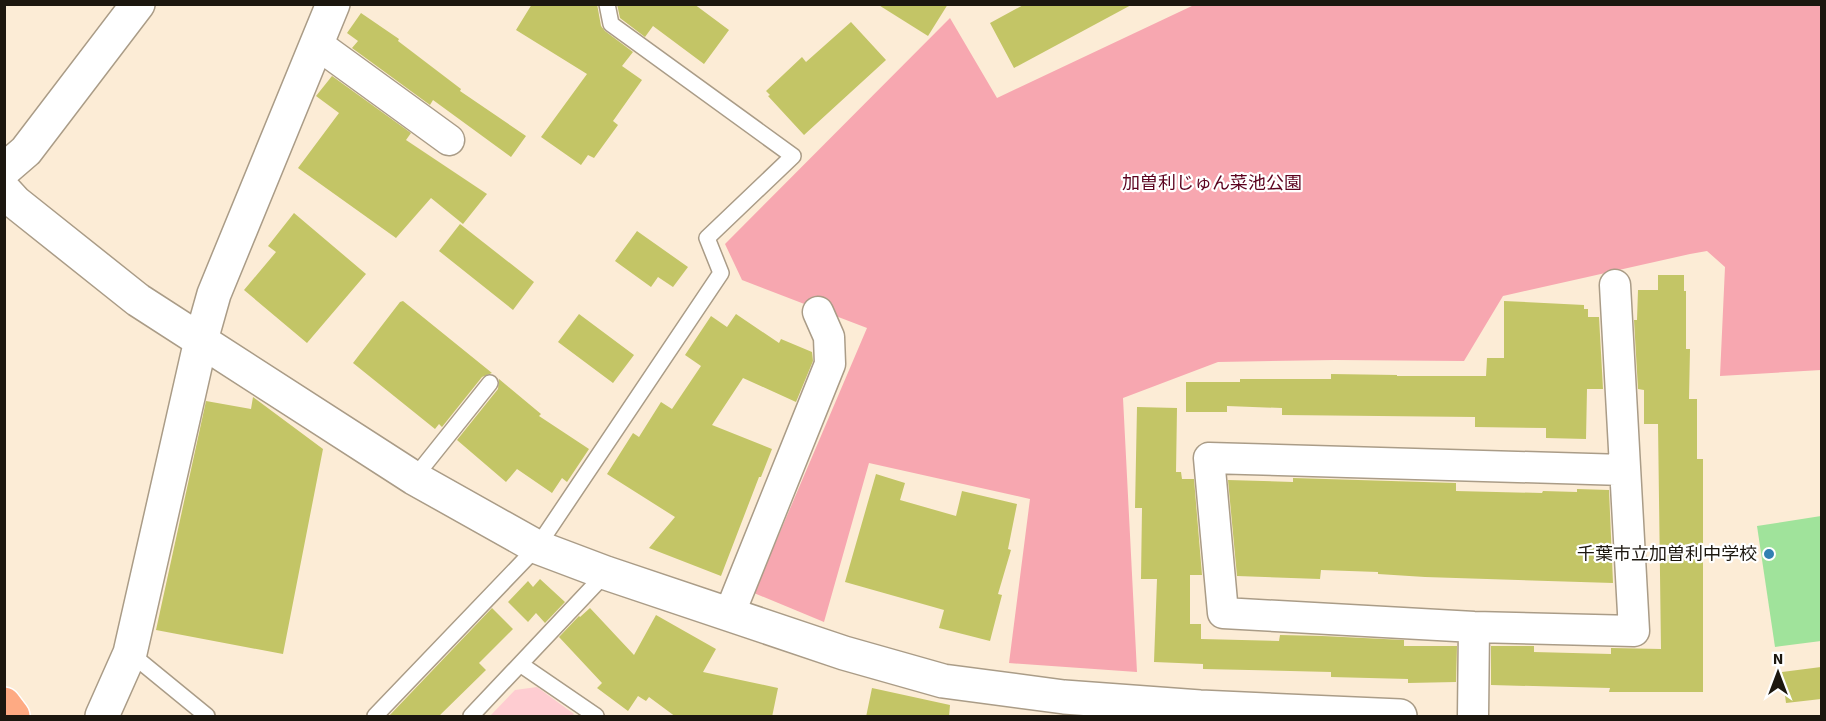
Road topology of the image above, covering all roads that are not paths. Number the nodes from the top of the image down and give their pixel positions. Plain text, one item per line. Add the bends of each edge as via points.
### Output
1 (138, 4) edge
2 (333, 4) edge
3 (607, 4) edge
4 (316, 44) junction
5 (449, 140) dead end
6 (4, 170) edge
7 (4, 189) edge
8 (1616, 285) dead end
9 (818, 312) dead end
10 (201, 340) junction
11 (490, 383) dead end
12 (1624, 470) junction
13 (414, 478) junction
14 (537, 547) junction
15 (606, 573) junction
16 (729, 615) junction
17 (1474, 627) junction
18 (130, 653) junction
19 (520, 664) junction
20 (4, 704) edge
21 (1195, 712) edge
22 (12, 717) edge
23 (102, 717) edge
24 (207, 717) edge
25 (375, 717) edge
26 (471, 717) edge
27 (596, 717) edge
28 (1400, 717) edge
29 (1473, 717) edge

1 - 6 street via 26,151
2 - 4 street
3 - 14 lane via 611,24 793,156 707,238 722,273
4 - 5 street
4 - 10 street via 214,294
7 - 10 street via 138,300
8 - 12 street
9 - 16 street via 829,337 830,364
10 - 13 street
10 - 18 street
11 - 13 lane
12 - 17 street via 1634,631
12 - 17 street via 1209,458 1223,613
13 - 14 street
14 - 15 street
14 - 25 lane
15 - 16 street
15 - 19 lane
16 - 21 street via 943,681
17 - 29 street
18 - 23 street
18 - 24 lane
19 - 26 lane
19 - 27 lane
20 - 22 highway
21 - 28 street

